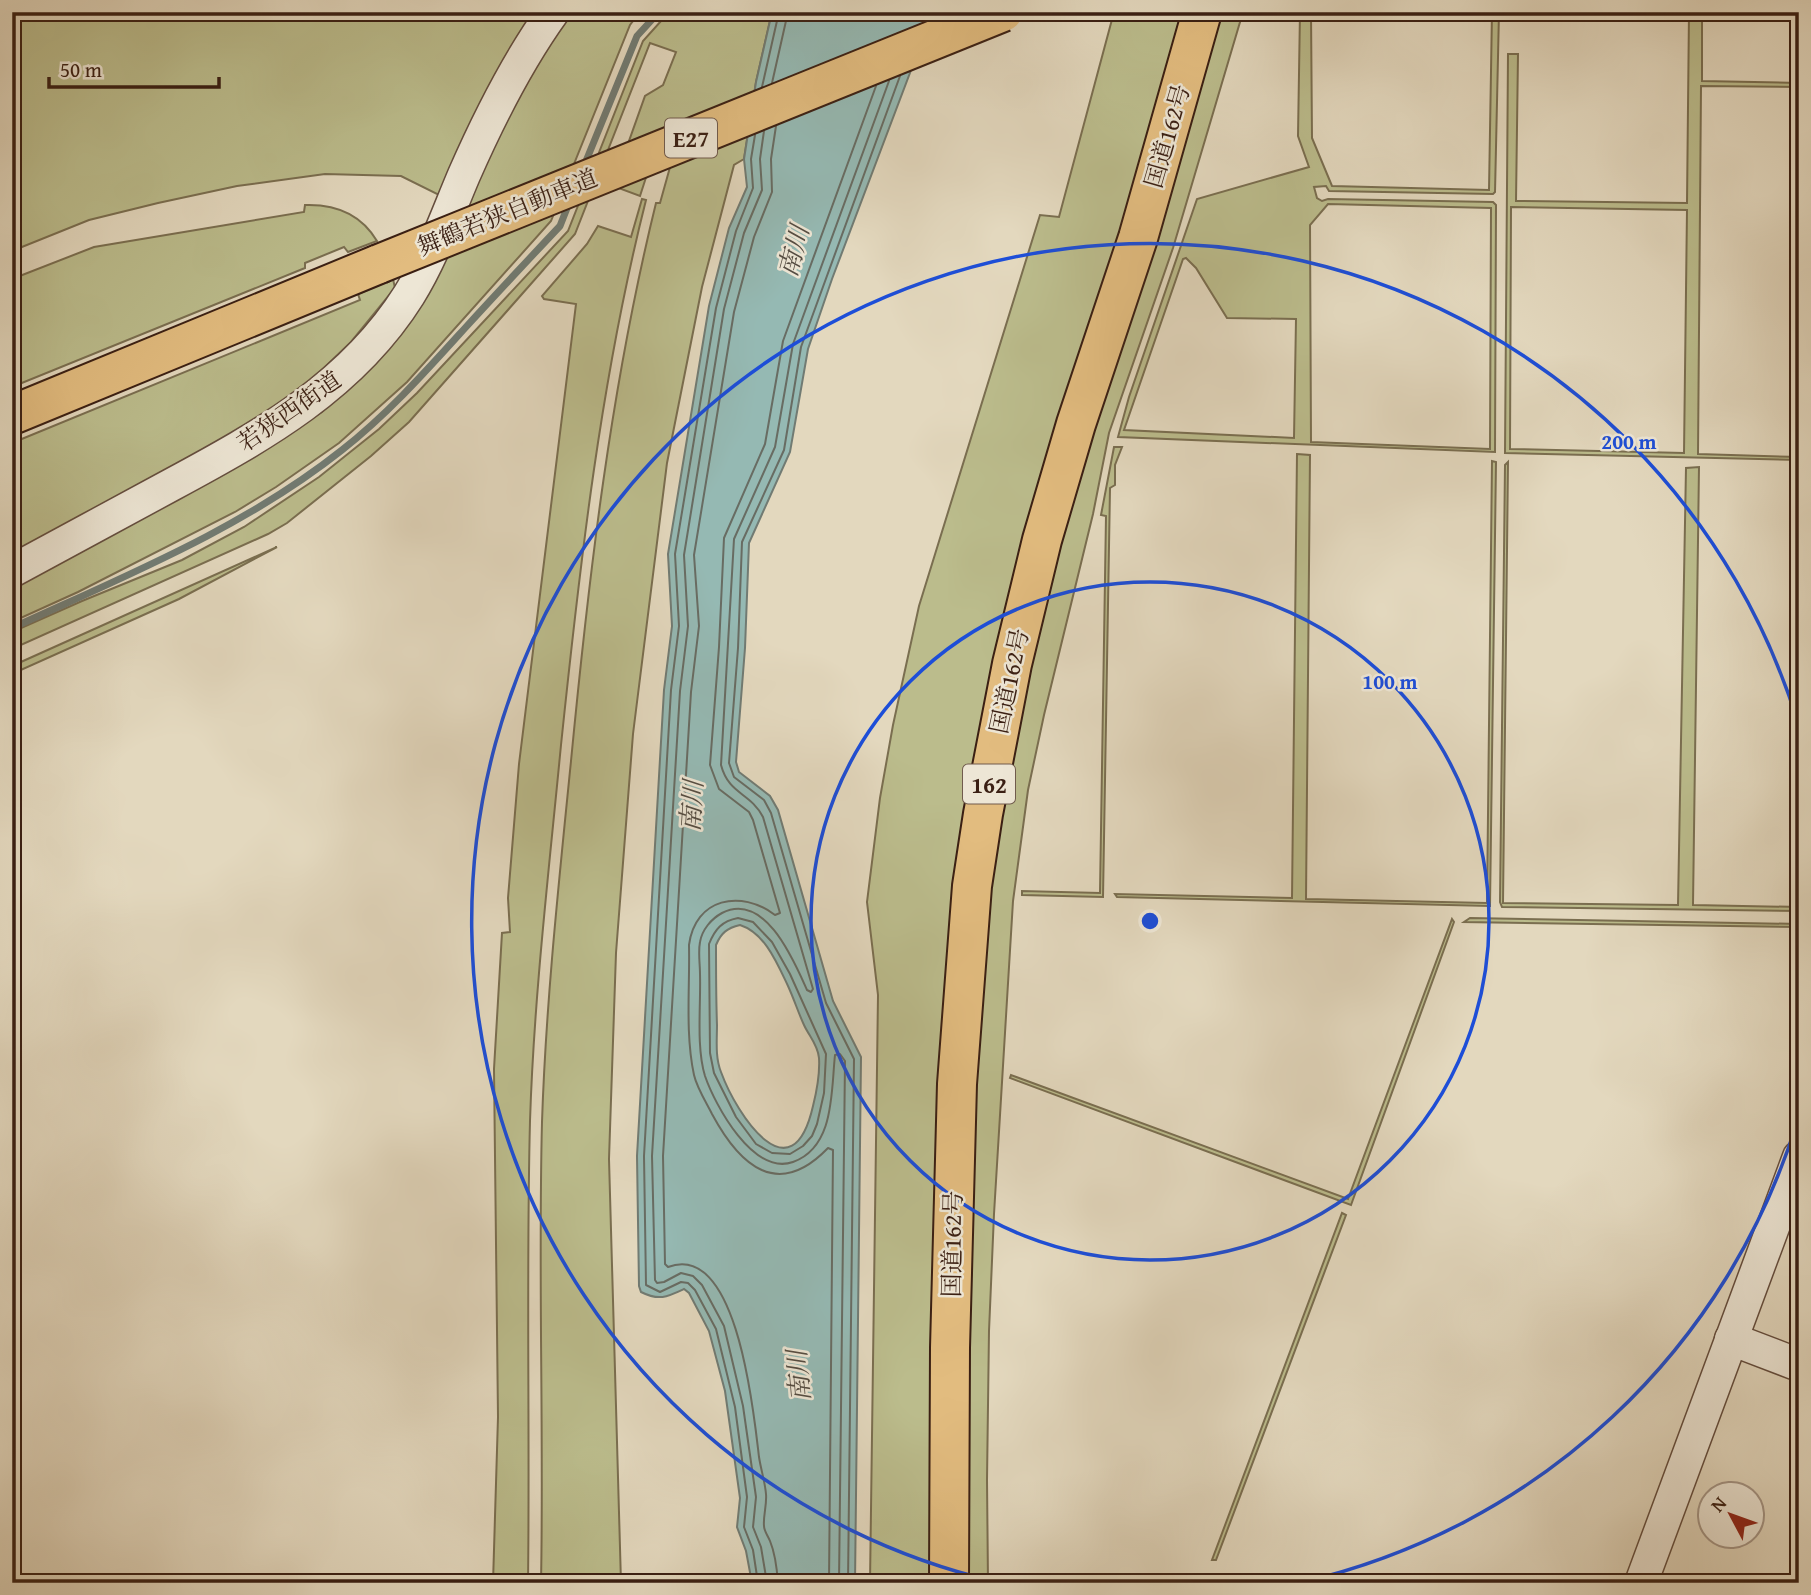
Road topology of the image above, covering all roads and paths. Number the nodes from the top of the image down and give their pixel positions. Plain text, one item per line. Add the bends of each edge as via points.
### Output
1 (553, 12) edge
2 (1003, 12) edge
3 (1202, 12) edge
4 (12, 415) edge
5 (12, 571) edge
6 (1799, 1157) edge
7 (1731, 1339) junction
8 (1799, 1365) edge
9 (949, 1583) edge
10 (1641, 1583) edge

1 - 5 street, 若狭西街道 via 502,95 407,297 340,377 250,442
2 - 4 highway, 舞鶴若狭自動車道 / E27, bridge
3 - 9 highway, 国道162号 / 162 via 1138,238 1042,540 1009,677 981,826 957,1084
6 - 7 street
7 - 8 street
7 - 10 street

